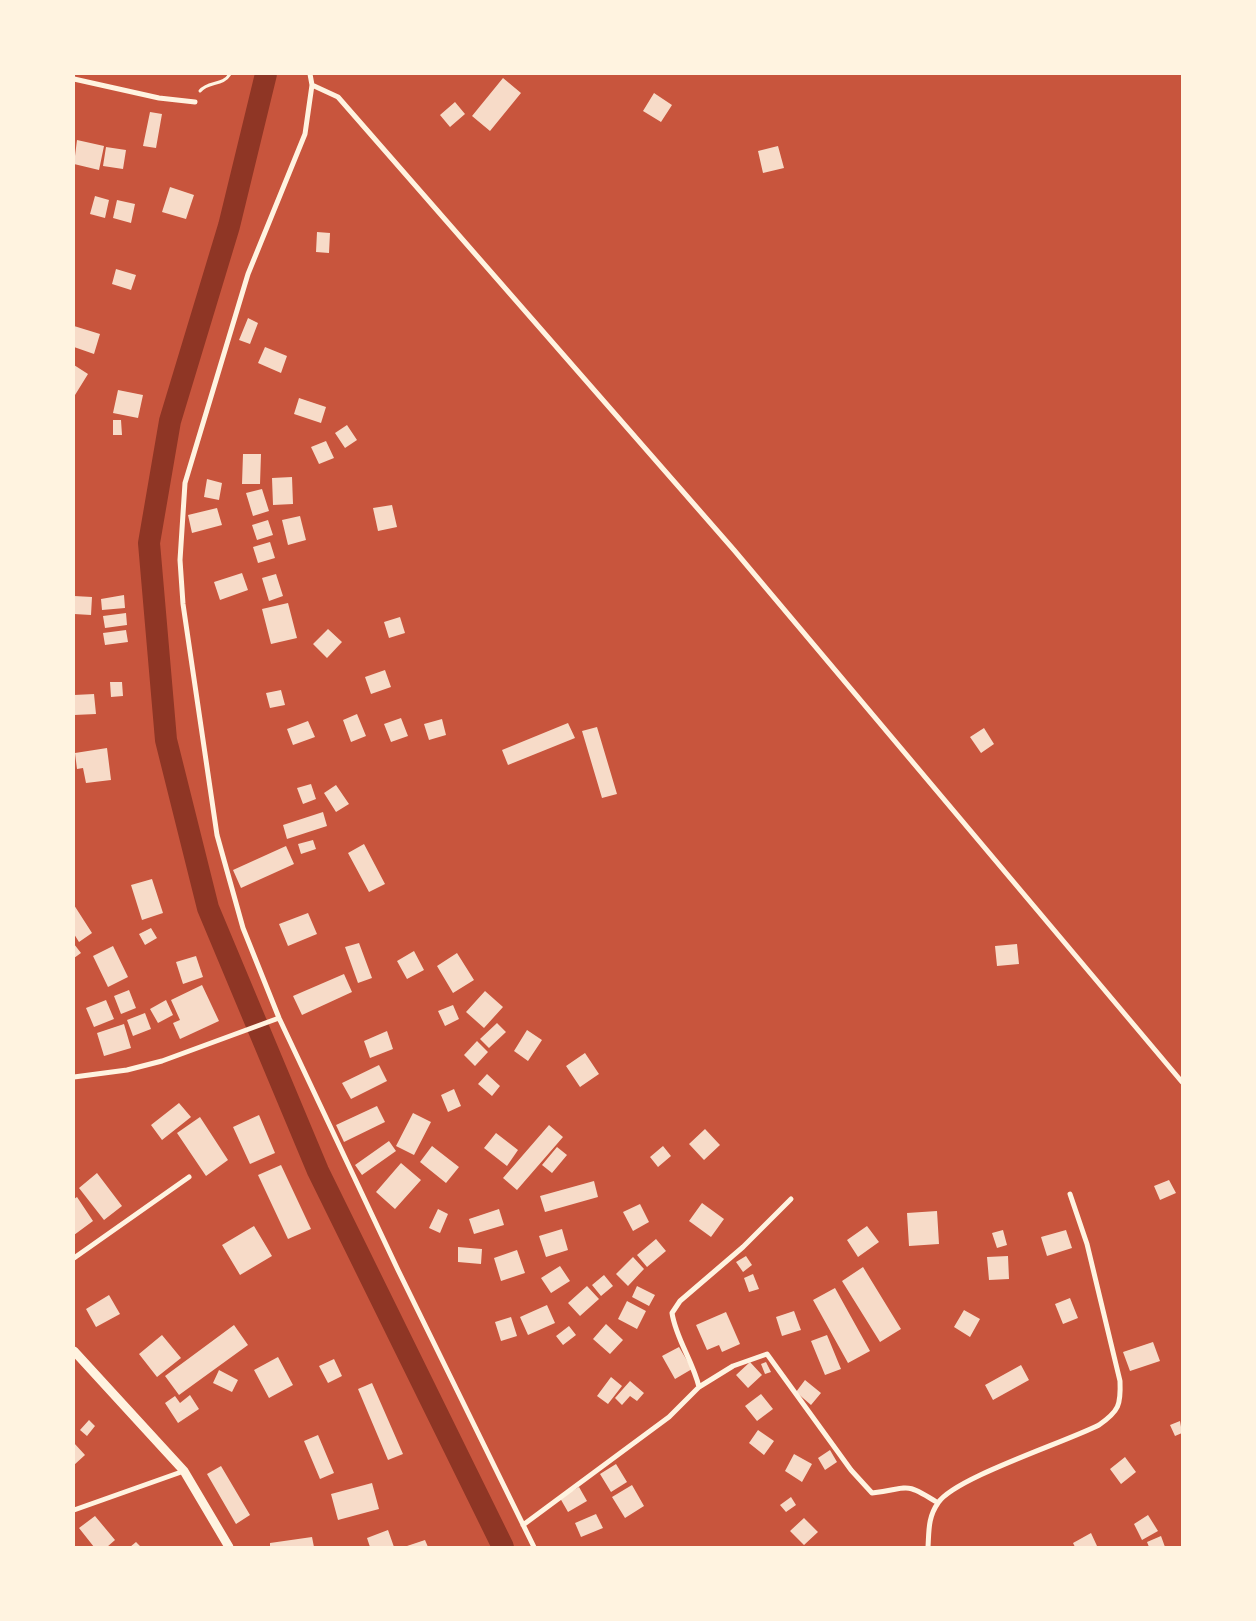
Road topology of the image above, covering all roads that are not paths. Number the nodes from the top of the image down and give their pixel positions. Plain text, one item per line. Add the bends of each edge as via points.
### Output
1 (310, 74) edge
2 (74, 79) edge
3 (312, 84) junction
4 (195, 102) dead end
5 (279, 1018) junction
6 (74, 1077) edge
7 (1182, 1082) edge
8 (189, 1177) dead end
9 (1070, 1194) dead end
10 (791, 1198) dead end
11 (74, 1258) edge
12 (74, 1351) edge
13 (700, 1387) junction
14 (184, 1472) junction
15 (938, 1502) junction
16 (74, 1510) edge
17 (523, 1525) junction
18 (229, 1547) edge
19 (534, 1547) edge
20 (928, 1547) edge

1 - 3 street
2 - 4 street via 158,98
3 - 5 street via 305,134 248,274 185,483 181,531 183,604 217,835 243,928
3 - 7 street via 338,97 734,550
5 - 6 street via 162,1061 127,1070
5 - 17 street
8 - 11 street
9 - 15 street via 1087,1244 1120,1381 1121,1399 1114,1414 1099,1425 978,1476 950,1491
10 - 13 street via 743,1247 680,1301 672,1313 674,1328 695,1368
12 - 14 street
13 - 15 street via 733,1366 767,1354 872,1494 902,1486 915,1488
13 - 17 street via 669,1417
14 - 16 street
14 - 18 street
15 - 20 street via 929,1522
17 - 19 street

